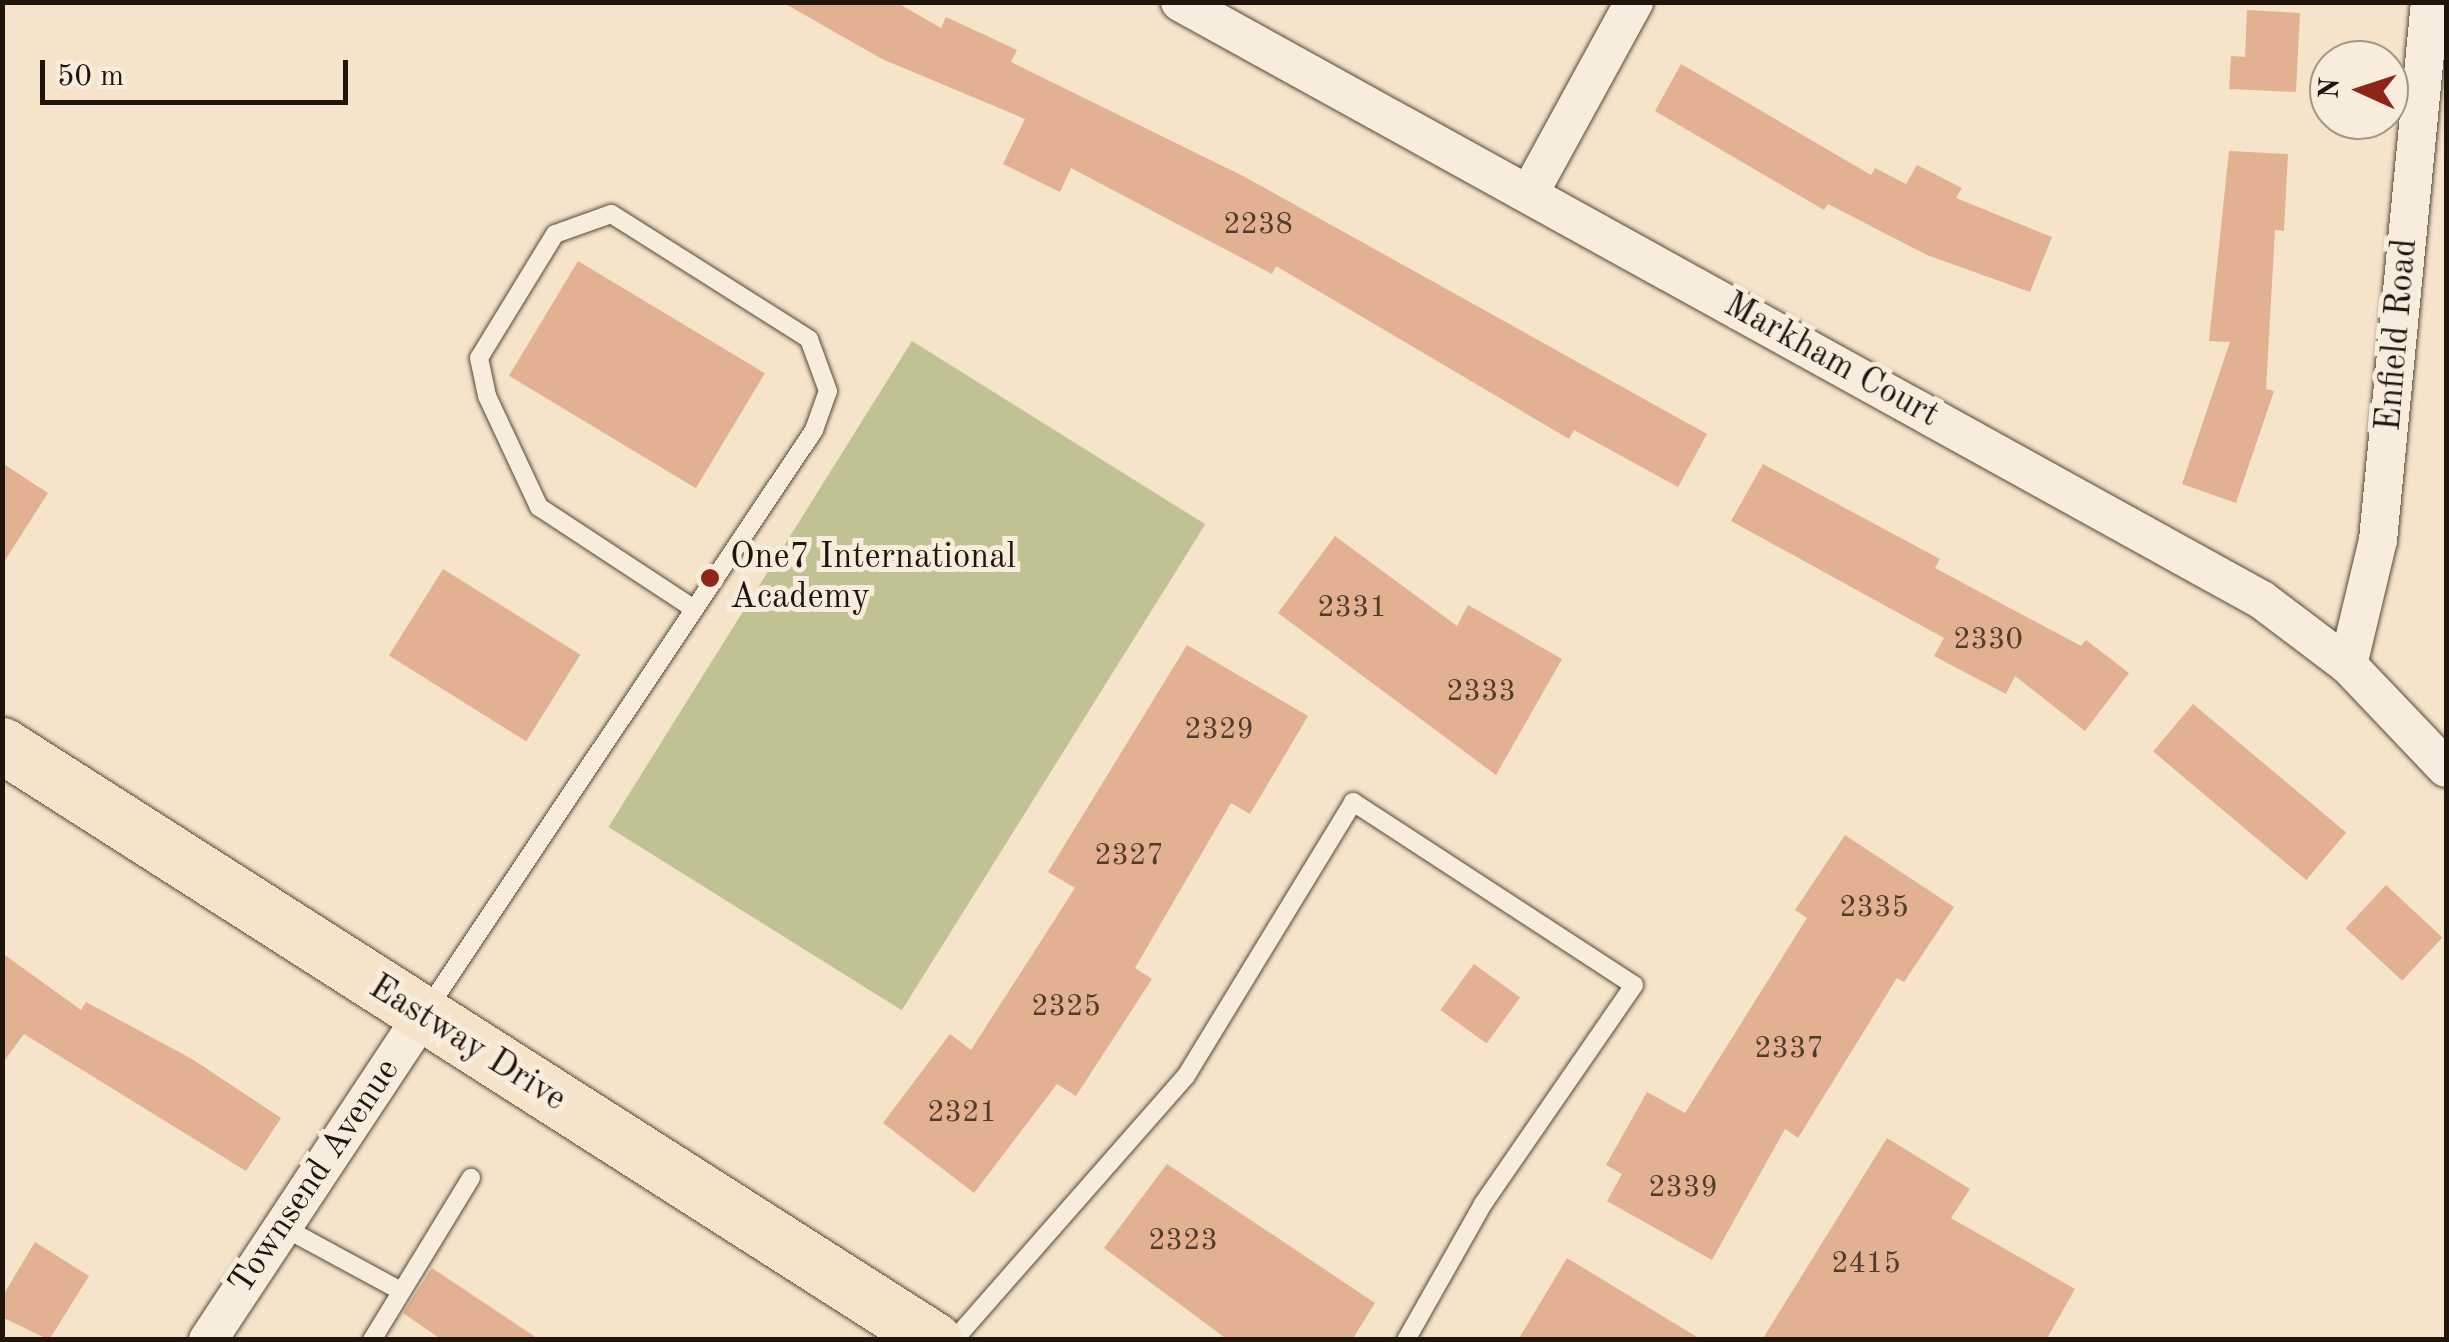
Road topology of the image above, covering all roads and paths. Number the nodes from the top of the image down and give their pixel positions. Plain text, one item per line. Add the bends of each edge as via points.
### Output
1 (1180, 2) edge
2 (1634, 2) edge
3 (2430, 2) edge
4 (1528, 194) junction
5 (692, 608) junction
6 (2348, 664) junction
7 (2, 745) edge
8 (2446, 768) edge
9 (422, 1016) junction
10 (471, 1178) dead end
11 (283, 1227) junction
12 (401, 1292) junction
13 (208, 1340) edge
14 (372, 1340) edge
15 (934, 1340) edge
16 (954, 1340) edge
17 (1406, 1340) edge

1 - 4 street, Markham Court
2 - 4 street
3 - 6 street, Enfield Road via 2378,540
4 - 6 street, Markham Court via 2262,600
5 - 5 lane via 539,507 517,448 486,396 479,358 555,234 611,214 809,339 828,391 814,430
5 - 9 lane
6 - 8 street, Markham Court
7 - 9 main road, Eastway Drive
9 - 11 street, Townsend Avenue
9 - 15 main road, Eastway Drive
10 - 12 lane
11 - 12 lane
11 - 13 street, Townsend Avenue
12 - 14 lane
16 - 17 lane via 1186,1076 1353,802 1634,984 1483,1204

